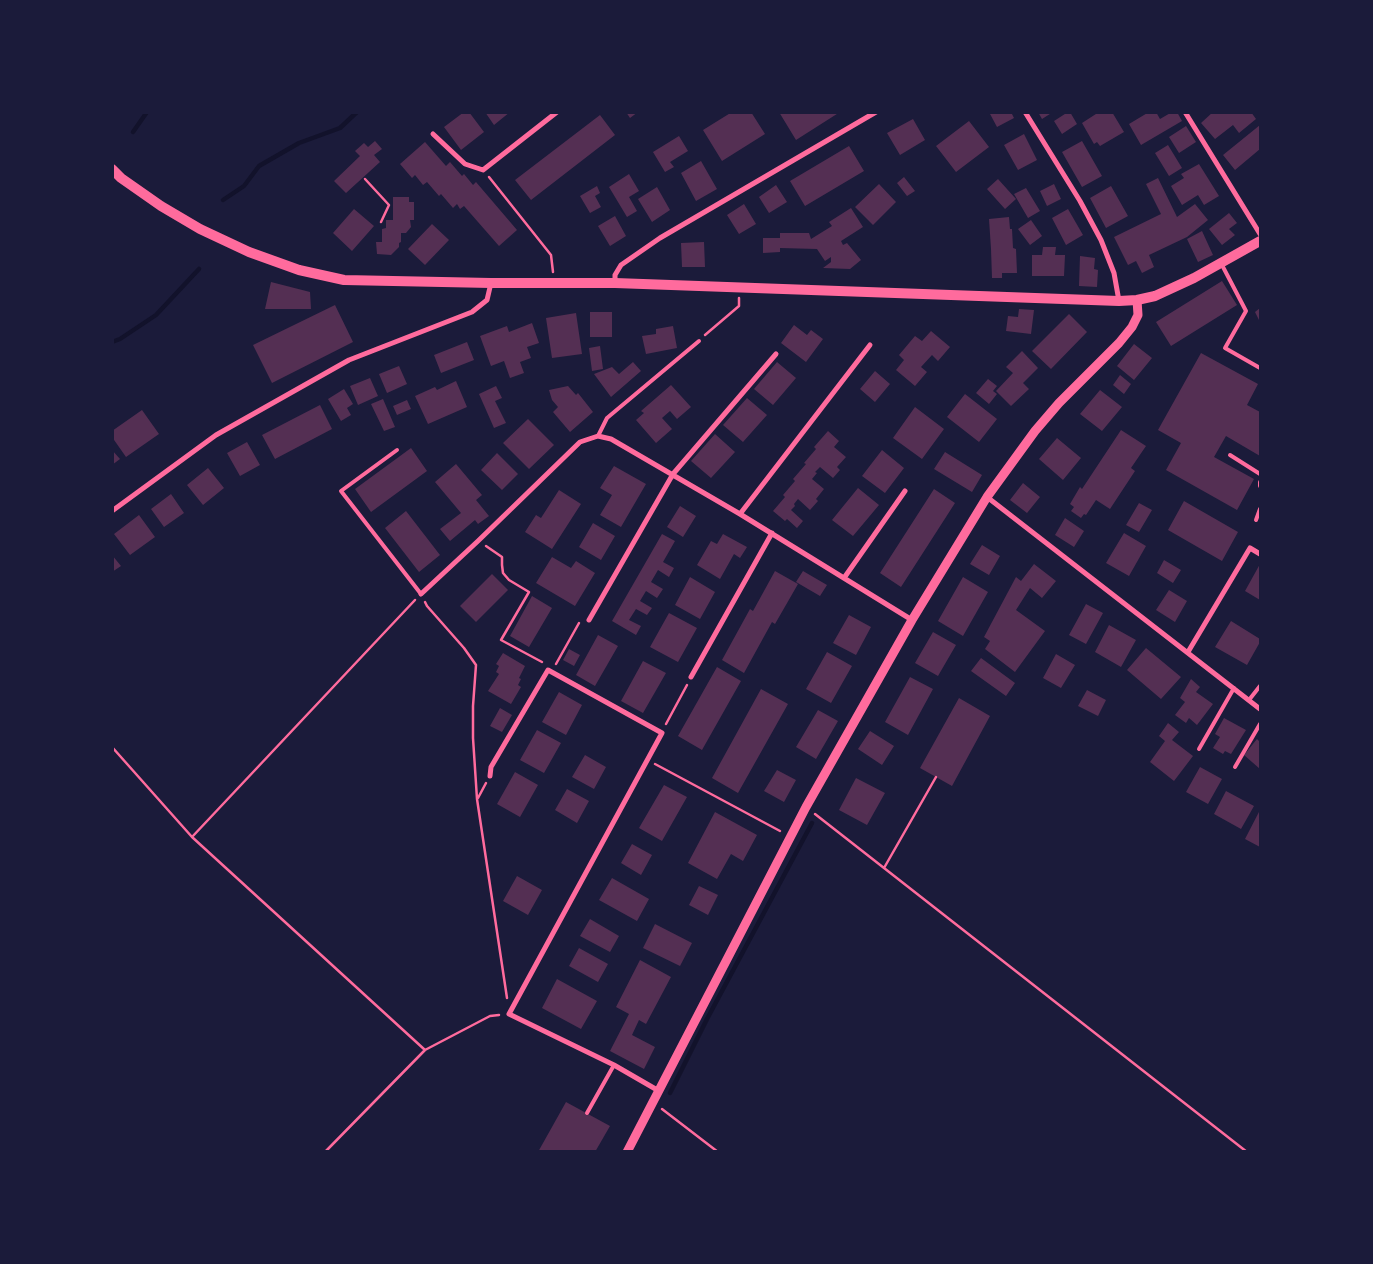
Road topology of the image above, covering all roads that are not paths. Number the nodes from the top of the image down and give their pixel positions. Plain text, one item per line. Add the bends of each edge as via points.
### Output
1 (557, 112) edge
2 (876, 112) edge
3 (1024, 112) edge
4 (1186, 112) edge
5 (433, 134) dead end
6 (112, 169) edge
7 (1260, 234) edge
8 (1260, 241) edge
9 (1221, 263) junction
10 (491, 283) junction
11 (615, 284) junction
12 (1137, 300) junction
13 (1119, 301) junction
14 (699, 341) road end
15 (870, 345) dead end
16 (776, 354) dead end
17 (1260, 368) edge
18 (598, 436) junction
19 (397, 450) dead end
20 (1230, 455) dead end
21 (673, 474) junction
22 (1260, 474) edge
23 (1260, 482) edge
24 (1260, 486) edge
25 (905, 491) dead end
26 (987, 497) junction
27 (1260, 509) edge
28 (112, 510) edge
29 (740, 514) junction
30 (1256, 520) dead end
31 (772, 532) junction
32 (1260, 554) edge
33 (844, 578) junction
34 (421, 594) joint
35 (589, 620) road end
36 (912, 620) junction
37 (1188, 652) junction
38 (691, 677) road end
39 (1260, 686) edge
40 (1234, 688) junction
41 (1249, 700) junction
42 (1260, 709) edge
43 (1260, 724) edge
44 (1199, 749) dead end
45 (1235, 767) dead end
46 (490, 776) road end
47 (614, 1065) junction
48 (659, 1091) junction
49 (587, 1113) dead end
50 (627, 1152) edge

1 - 5 street via 483,170 465,164
2 - 11 street via 660,238 621,265 615,275
3 - 13 street via 1101,240 1114,273
4 - 7 street
6 - 10 main road via 161,206 200,229 249,252 299,270 344,280
8 - 9 main road
9 - 12 main road via 1173,289
9 - 17 lane via 1246,311 1225,348
10 - 11 main road
10 - 28 street via 487,300 472,312 349,360 216,435
11 - 13 main road
12 - 13 main road
12 - 26 street via 1138,315 1132,327 1035,431
14 - 18 lane via 607,418
15 - 29 street
16 - 21 street
18 - 21 street via 611,439
18 - 34 street via 580,442
19 - 34 lane via 341,491
20 - 22 lane
21 - 29 street
21 - 35 street
23 - 24 lane
25 - 33 street
26 - 36 street
26 - 37 street
27 - 30 lane
29 - 31 street
31 - 33 street
31 - 38 street
32 - 37 street via 1250,548
33 - 36 street
36 - 48 street via 806,807
37 - 40 street
39 - 41 lane
40 - 41 street
40 - 44 lane
41 - 42 street
43 - 45 lane
46 - 47 street via 492,767 548,670 662,733 509,1014
47 - 48 street
47 - 49 lane
48 - 50 street

